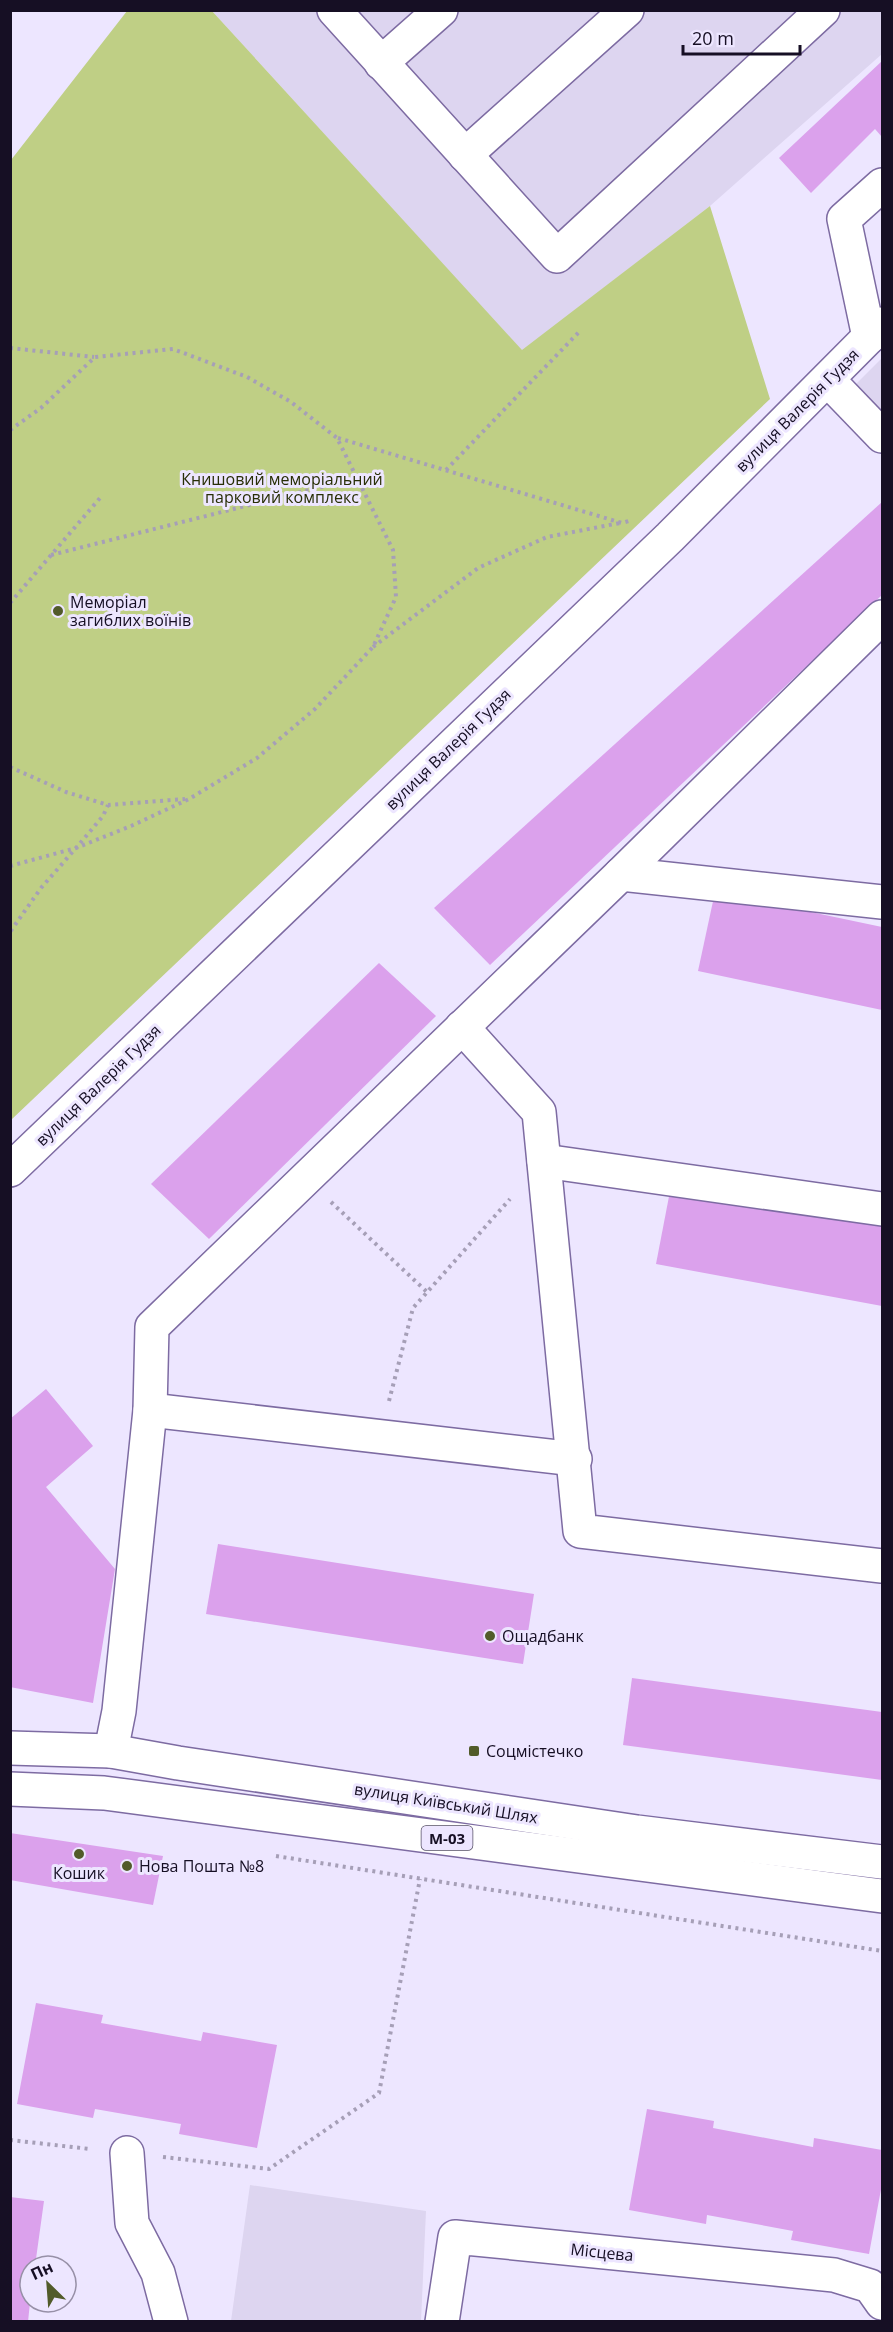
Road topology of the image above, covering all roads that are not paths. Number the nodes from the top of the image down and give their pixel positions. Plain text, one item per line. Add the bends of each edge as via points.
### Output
1 (334, 10) edge
2 (441, 10) edge
3 (627, 10) edge
4 (823, 10) edge
5 (381, 63) junction
6 (465, 155) junction
7 (882, 185) edge
8 (876, 331) edge
9 (828, 380) junction
10 (882, 436) edge
11 (882, 617) edge
12 (621, 874) junction
13 (882, 902) edge
14 (462, 1027) junction
15 (544, 1161) junction
16 (10, 1170) edge
17 (882, 1209) edge
18 (150, 1410) junction
19 (574, 1459) junction
20 (882, 1566) edge
21 (10, 1748) edge
22 (111, 1751) junction
23 (10, 1789) edge
24 (882, 1862) edge
25 (882, 1896) edge
26 (127, 2153) road end
27 (882, 2303) edge
28 (171, 2322) edge
29 (442, 2322) edge

1 - 5 main road
2 - 5 main road
3 - 6 main road
4 - 6 main road via 557,256
5 - 6 main road
7 - 8 main road via 844,219
8 - 9 main road, вулиця Валерія Гудзя
9 - 10 main road
9 - 16 main road, вулиця Валерія Гудзя via 670,537
11 - 12 main road
12 - 13 main road
12 - 14 main road
14 - 15 main road via 539,1112
14 - 18 main road via 152,1327
15 - 17 main road
15 - 19 main road
18 - 19 main road
18 - 22 main road via 119,1711
19 - 20 main road via 580,1531
21 - 22 main road, вулиця Київський Шлях / М-03
22 - 24 main road, вулиця Київський Шлях / М-03 via 637,1832
23 - 25 main road, вулиця Київський Шлях / М-03 via 104,1793
26 - 28 main road via 132,2223 158,2273
27 - 29 main road, Місцева via 870,2286 834,2275 455,2237

